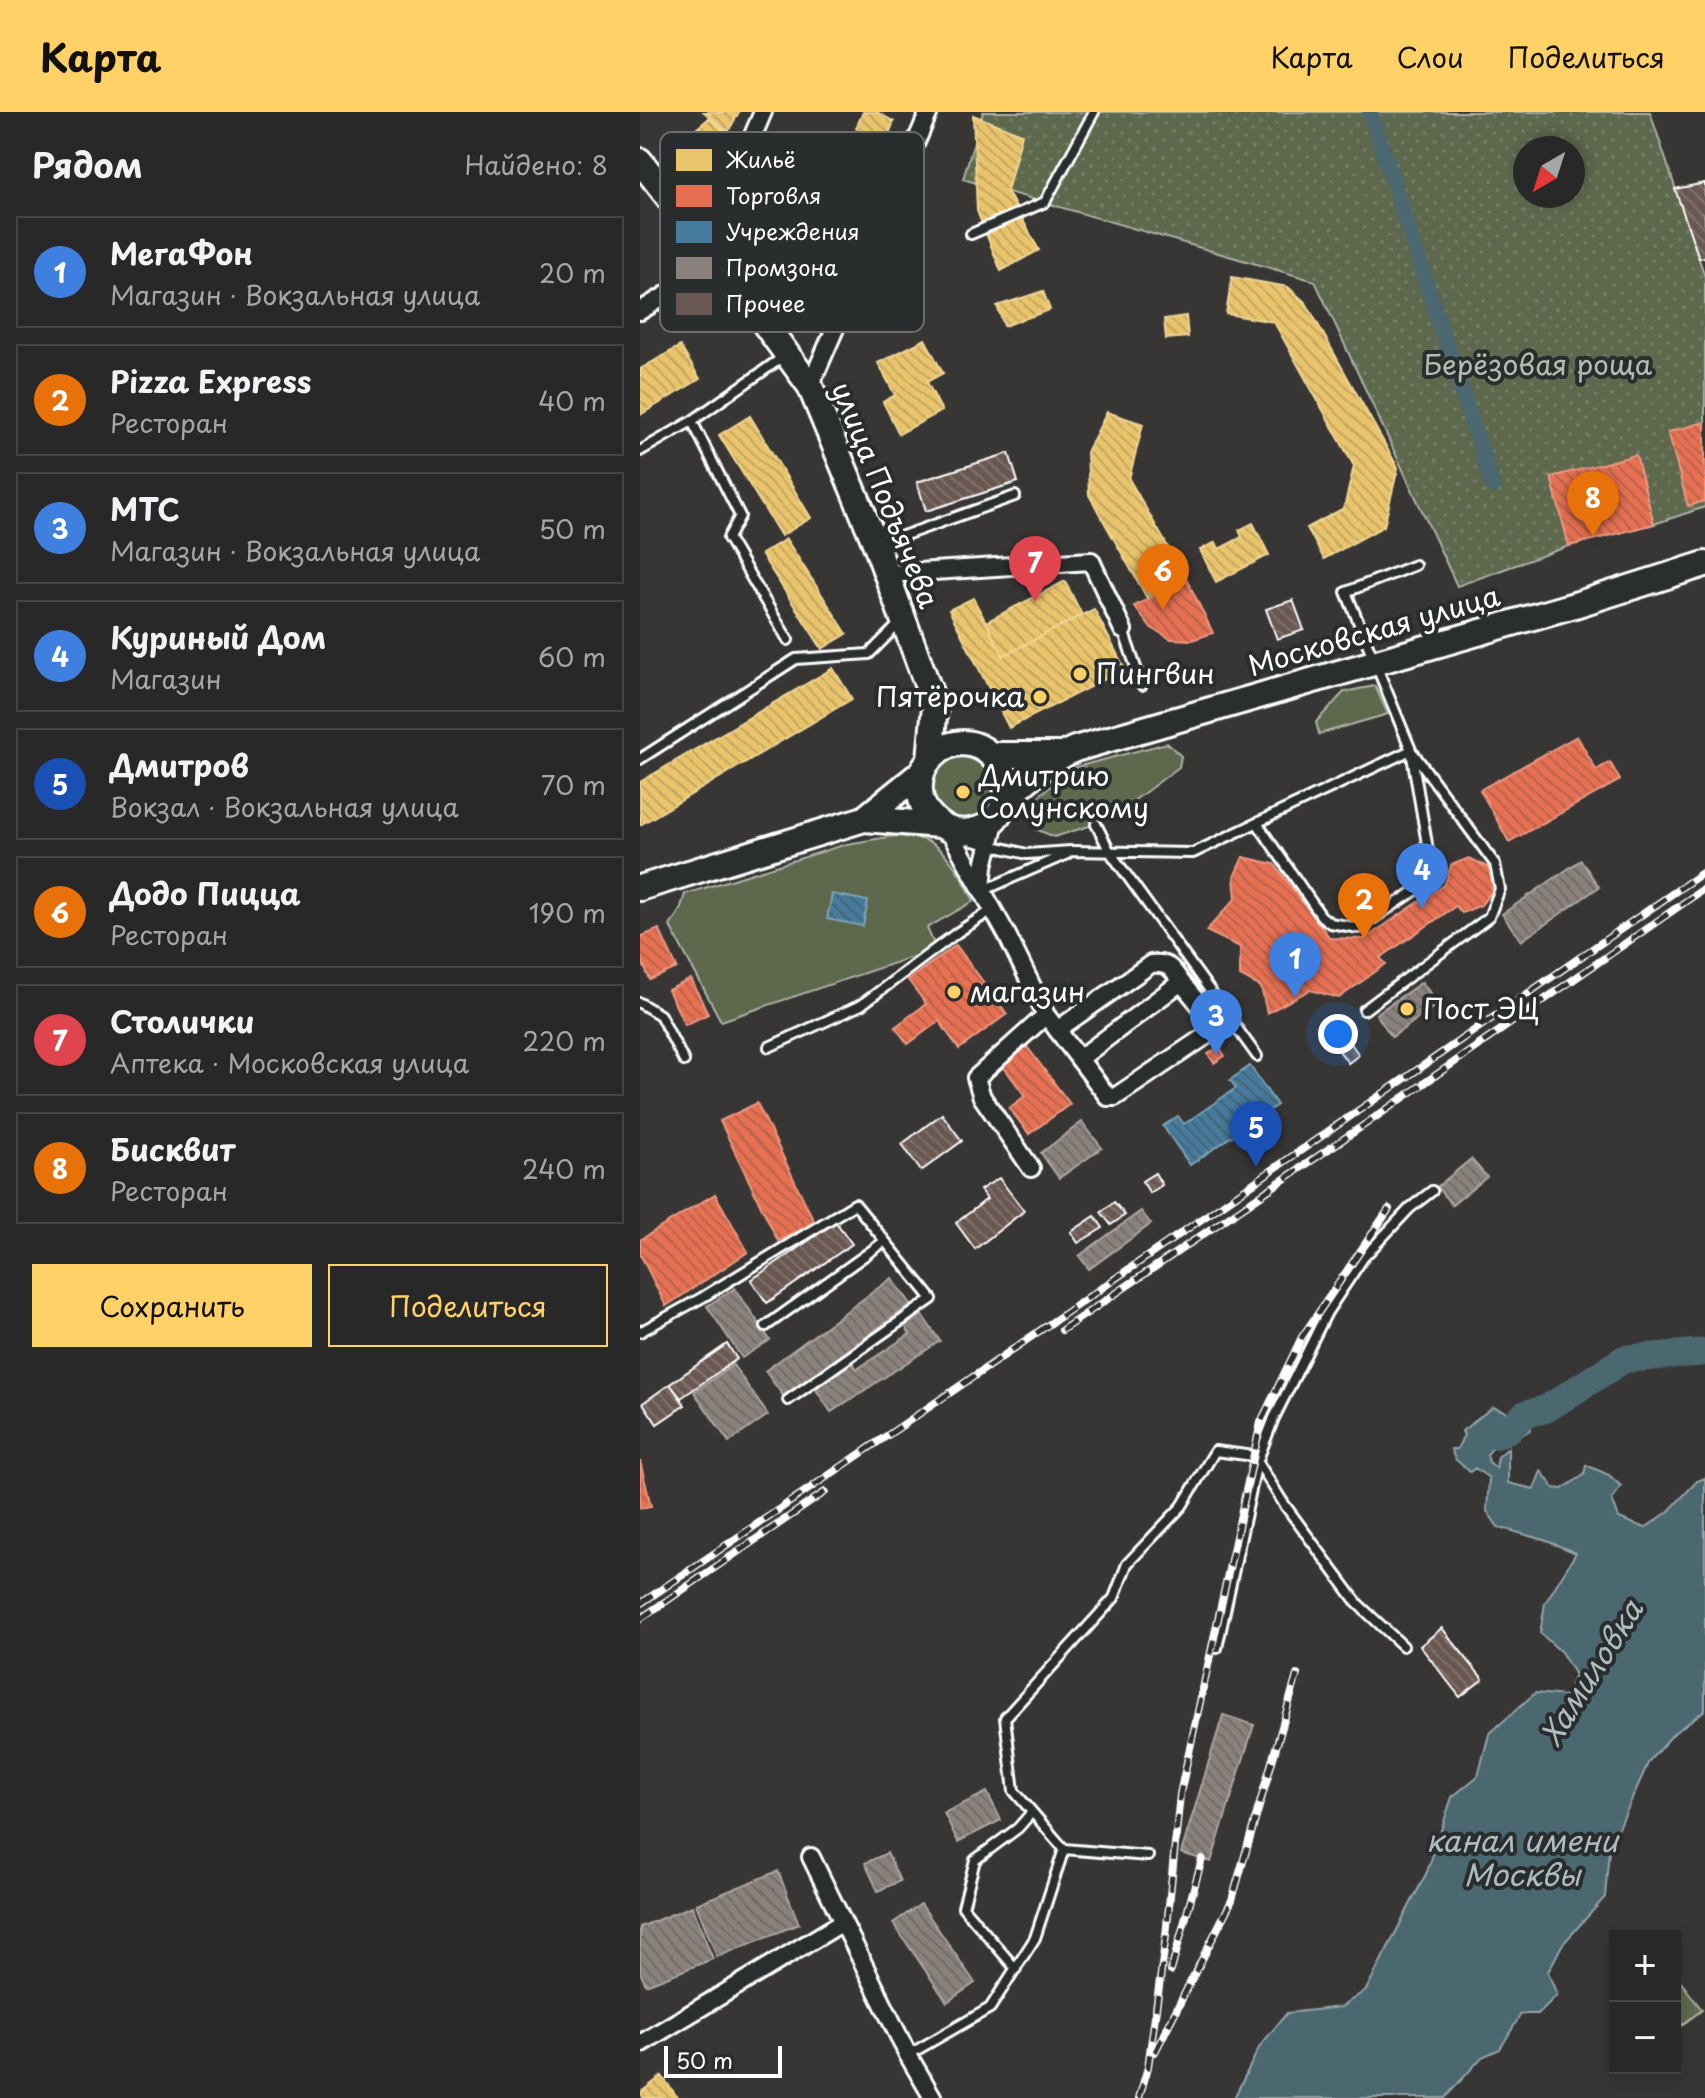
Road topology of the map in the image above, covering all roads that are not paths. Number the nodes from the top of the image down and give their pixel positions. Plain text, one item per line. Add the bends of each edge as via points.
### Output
1 (763, 112) edge
2 (929, 112) edge
3 (1094, 112) edge
4 (756, 132) edge
5 (920, 132) edge
6 (640, 161) edge
7 (660, 194) edge
8 (971, 234) dead end
9 (660, 295) edge
10 (640, 311) edge
11 (771, 332) edge
12 (833, 332) edge
13 (787, 354) junction
14 (810, 386) junction
15 (692, 421) junction
16 (640, 451) edge
17 (1015, 496) dead end
18 (876, 545) junction
19 (1705, 564) edge
20 (1415, 565) dead end
21 (887, 574) junction
22 (903, 620) junction
23 (1123, 630) joint
24 (788, 640) dead end
25 (1374, 663) junction
26 (1142, 685) dead end
27 (937, 712) junction
28 (984, 750) junction
29 (1411, 750) junction
30 (1058, 755) junction
31 (640, 759) edge
32 (926, 766) junction
33 (1001, 809) junction
34 (864, 819) junction
35 (1257, 823) junction
36 (1096, 824) dead end
37 (944, 827) junction
38 (989, 846) junction
39 (1071, 851) junction
40 (1110, 852) junction
41 (640, 888) edge
42 (982, 891) junction
43 (992, 910) junction
44 (1181, 982) junction
45 (640, 1003) edge
46 (1364, 1010) dead end
47 (1046, 1015) junction
48 (1057, 1030) junction
49 (769, 1047) dead end
50 (1257, 1056) dead end
51 (1079, 1059) junction
52 (684, 1061) dead end
53 (1031, 1168) dead end
54 (1432, 1191) dead end
55 (885, 1241) junction
56 (766, 1326) dead end
57 (640, 1332) edge
58 (788, 1400) dead end
59 (1257, 1462) junction
60 (1403, 1646) dead end
61 (1217, 1648) dead end
62 (1032, 1812) junction
63 (1064, 1849) junction
64 (1148, 1856) dead end
65 (811, 1857) dead end
66 (843, 1922) junction
67 (1016, 1969) junction
68 (640, 2044) edge
69 (908, 2055) junction
70 (933, 2098) edge

1 - 4 street
2 - 5 street
3 - 8 lane via 1045,202
6 - 7 main road, улица Подъячева
9 - 10 street
11 - 13 main road, улица Подъячева
12 - 14 street
13 - 14 main road, улица Подъячева
13 - 15 lane
14 - 18 main road, улица Подъячева
15 - 16 lane
15 - 24 lane via 740,516 728,538
17 - 18 lane
18 - 21 main road, улица Подъячева
19 - 25 main road, Московская улица
20 - 25 lane via 1346,592
21 - 22 main road, улица Подъячева
21 - 23 street via 1091,561
22 - 27 main road, улица Подъячева
22 - 31 lane via 869,654 796,659
23 - 26 lane
25 - 29 lane
25 - 30 main road, Московская улица
27 - 28 main road, улица Подъячева
27 - 32 main road, улица Подъячева
28 - 30 main road, Московская улица
28 - 32 main road, Московская улица via 950,745
28 - 33 main road via 1007,778
29 - 35 lane
29 - 35 lane via 1433,879 1359,928 1321,916
29 - 46 lane via 1495,864 1500,889 1489,917
30 - 33 main road, Московская улица
32 - 34 main road, Московская улица
32 - 37 main road via 920,797 925,810
33 - 37 main road, Московская улица via 974,831
33 - 38 street
34 - 37 main road, Московская улица
34 - 41 main road, Московская улица
35 - 40 lane via 1193,853
36 - 40 lane
37 - 38 lane
37 - 42 street
38 - 39 lane via 1027,854
38 - 42 street
39 - 40 lane
39 - 42 lane
40 - 50 lane
42 - 43 street
43 - 47 street
43 - 49 lane via 861,1005
44 - 48 street via 1171,967 1151,964
44 - 51 street
44 - 51 street via 1216,1029 1112,1099
45 - 52 lane via 660,1015
47 - 48 street
47 - 53 street via 976,1078 982,1097
48 - 51 street
54 - 59 lane via 1363,1258 1327,1312
55 - 56 lane
55 - 57 lane via 855,1204
55 - 58 lane via 932,1299
59 - 60 lane via 1358,1604
59 - 61 lane
59 - 62 lane via 1254,1456 1215,1451 1182,1506 1127,1564 1114,1598 1005,1718 1014,1791
62 - 63 lane
62 - 67 lane via 975,1860 963,1907
63 - 64 lane
63 - 67 lane via 1035,1938
65 - 66 street
66 - 68 street
66 - 69 street
67 - 69 lane via 990,2008
69 - 70 street

